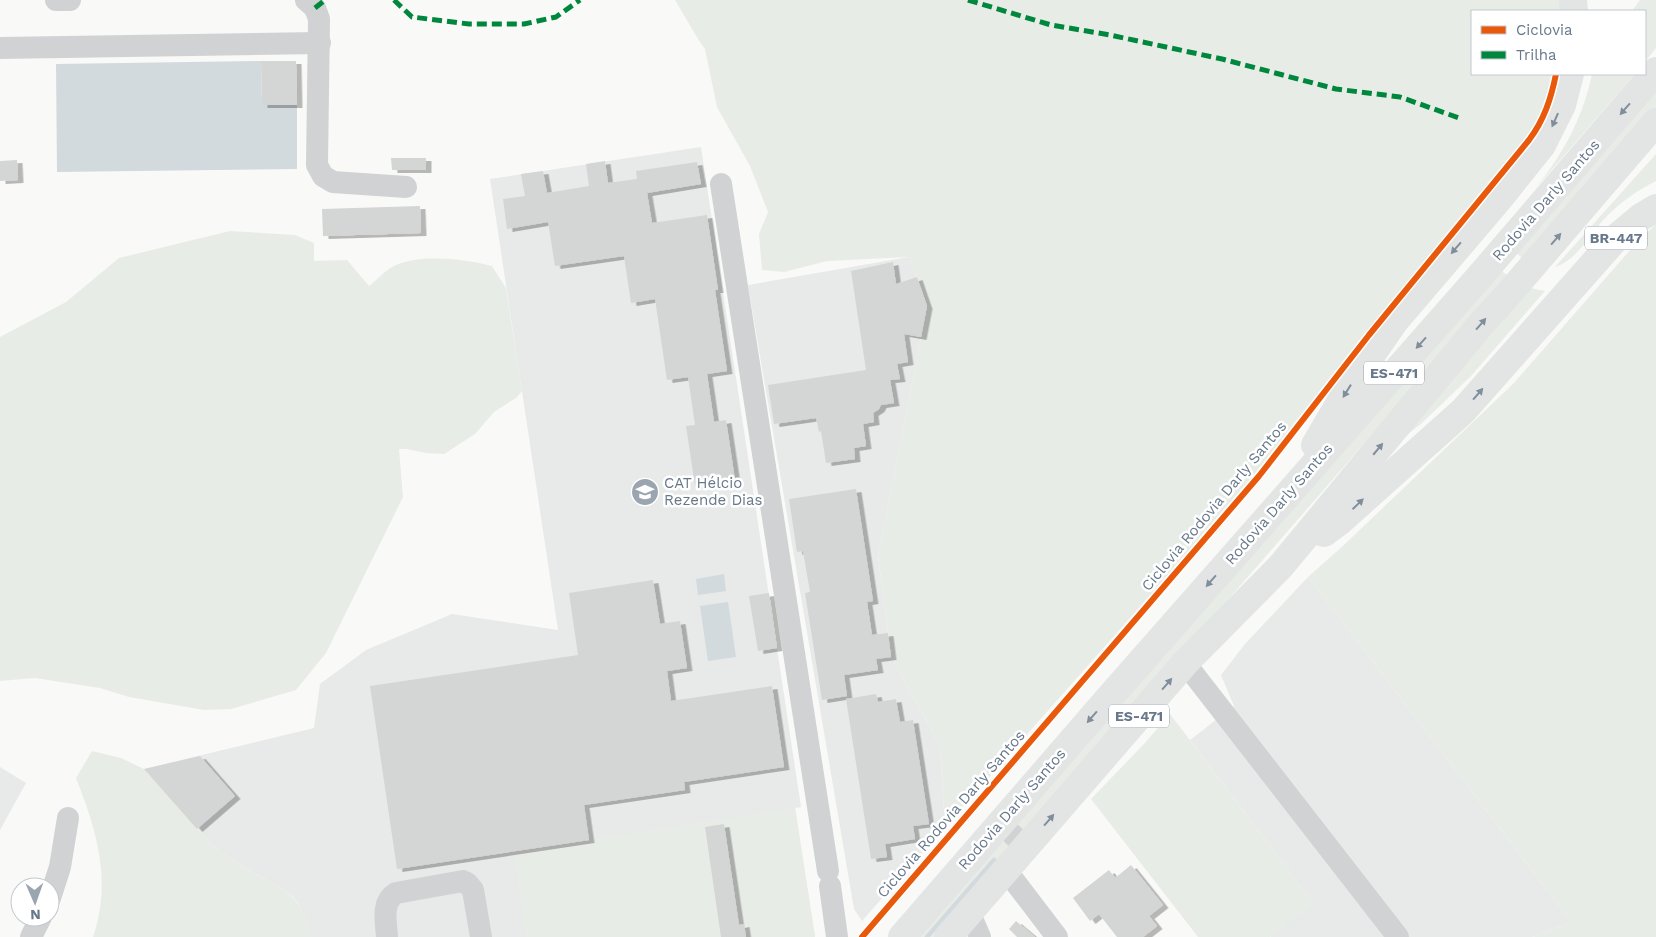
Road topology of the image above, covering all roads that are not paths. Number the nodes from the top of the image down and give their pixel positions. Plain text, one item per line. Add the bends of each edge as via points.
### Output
1 (56, 0) edge
2 (70, 0) edge
3 (306, 0) edge
4 (320, 43) junction
5 (0, 48) edge
6 (1656, 71) edge
7 (1570, 75) edge
8 (1656, 122) edge
9 (721, 184) dead end
10 (406, 186) dead end
11 (1656, 208) edge
12 (1289, 492) junction
13 (1280, 567) junction
14 (1185, 663) junction
15 (68, 818) dead end
16 (1001, 824) junction
17 (1026, 846) junction
18 (1006, 870) junction
19 (57, 877) edge
20 (969, 912) junction
21 (838, 933) edge
22 (387, 937) edge
23 (481, 937) edge
24 (902, 937) edge
25 (948, 937) edge
26 (980, 937) edge
27 (1057, 937) edge
28 (1398, 937) edge

1 - 2 lane
3 - 4 lane via 315,8 319,19
4 - 5 lane
4 - 10 lane via 317,165 323,176 333,182
6 -> 12 main road, Rodovia Darly Santos / ES-471
7 -> 12 main road via 1562,105 1542,145 1390,328 1349,387
13 -> 8 main road, ES-471 via 1482,323
9 - 21 lane
13 -> 11 main road, BR-447 via 1340,521 1463,411 1623,231
12 -> 16 main road, Rodovia Darly Santos / ES-471
13 - 14 main road, ES-471
17 -> 14 main road, ES-471
14 - 28 lane
15 - 19 lane
16 - 17 lane
16 - 24 main road, Rodovia Darly Santos / ES-471
17 - 18 main road, ES-471
18 - 20 main road, ES-471
18 - 27 lane
20 - 25 main road, ES-471
20 - 26 lane
22 - 23 lane via 386,904 391,896 462,881 473,890

